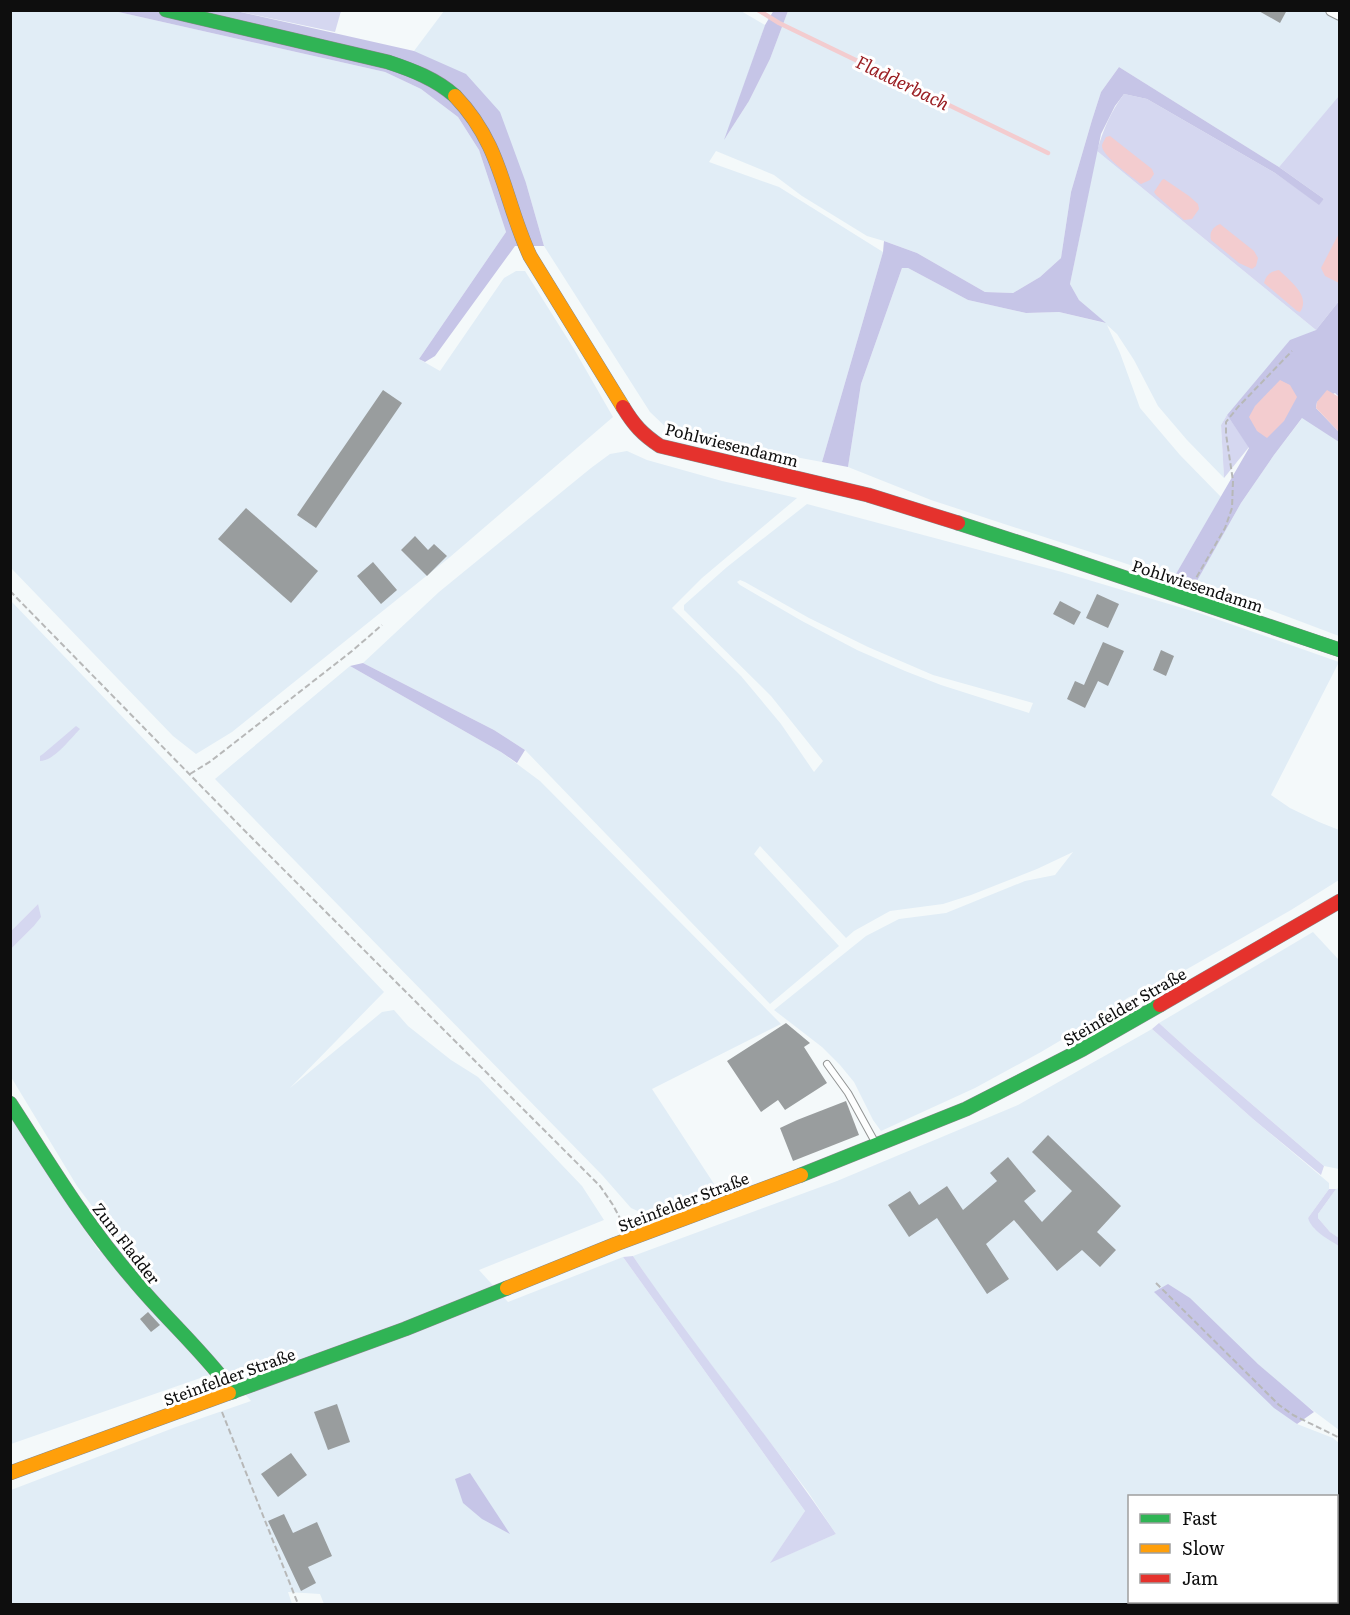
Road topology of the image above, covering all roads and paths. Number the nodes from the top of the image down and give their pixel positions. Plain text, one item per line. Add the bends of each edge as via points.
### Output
1 (166, 10) edge
2 (1332, 10) edge
3 (1340, 14) edge
4 (1292, 351) dead end
5 (10, 591) edge
6 (1184, 598) junction
7 (382, 625) dead end
8 (1340, 650) edge
9 (190, 774) junction
10 (1340, 901) edge
11 (827, 1064) dead end
12 (10, 1103) edge
13 (875, 1144) junction
14 (631, 1238) junction
15 (1156, 1283) dead end
16 (233, 1392) junction
17 (217, 1398) junction
18 (1340, 1438) edge
19 (10, 1473) edge
20 (298, 1605) edge

1 - 6 street, Pohlwiesendamm via 395,64 452,93 472,114 492,146 530,256 634,424 660,446 868,495
2 - 3 street
4 - 6 path via 1226,422 1232,508 1225,528
5 - 9 path
6 - 8 street, Pohlwiesendamm
7 - 9 path
9 - 14 path via 600,1186
10 - 13 street, Steinfelder Straße via 1083,1049 966,1109
11 - 13 lane via 849,1093
12 - 16 street, Zum Fladder via 98,1238
13 - 14 street, Steinfelder Straße
14 - 16 street, Steinfelder Straße via 405,1329
15 - 18 path via 1279,1405
16 - 17 street, Steinfelder Straße
17 - 19 street, Steinfelder Straße
17 - 20 path

